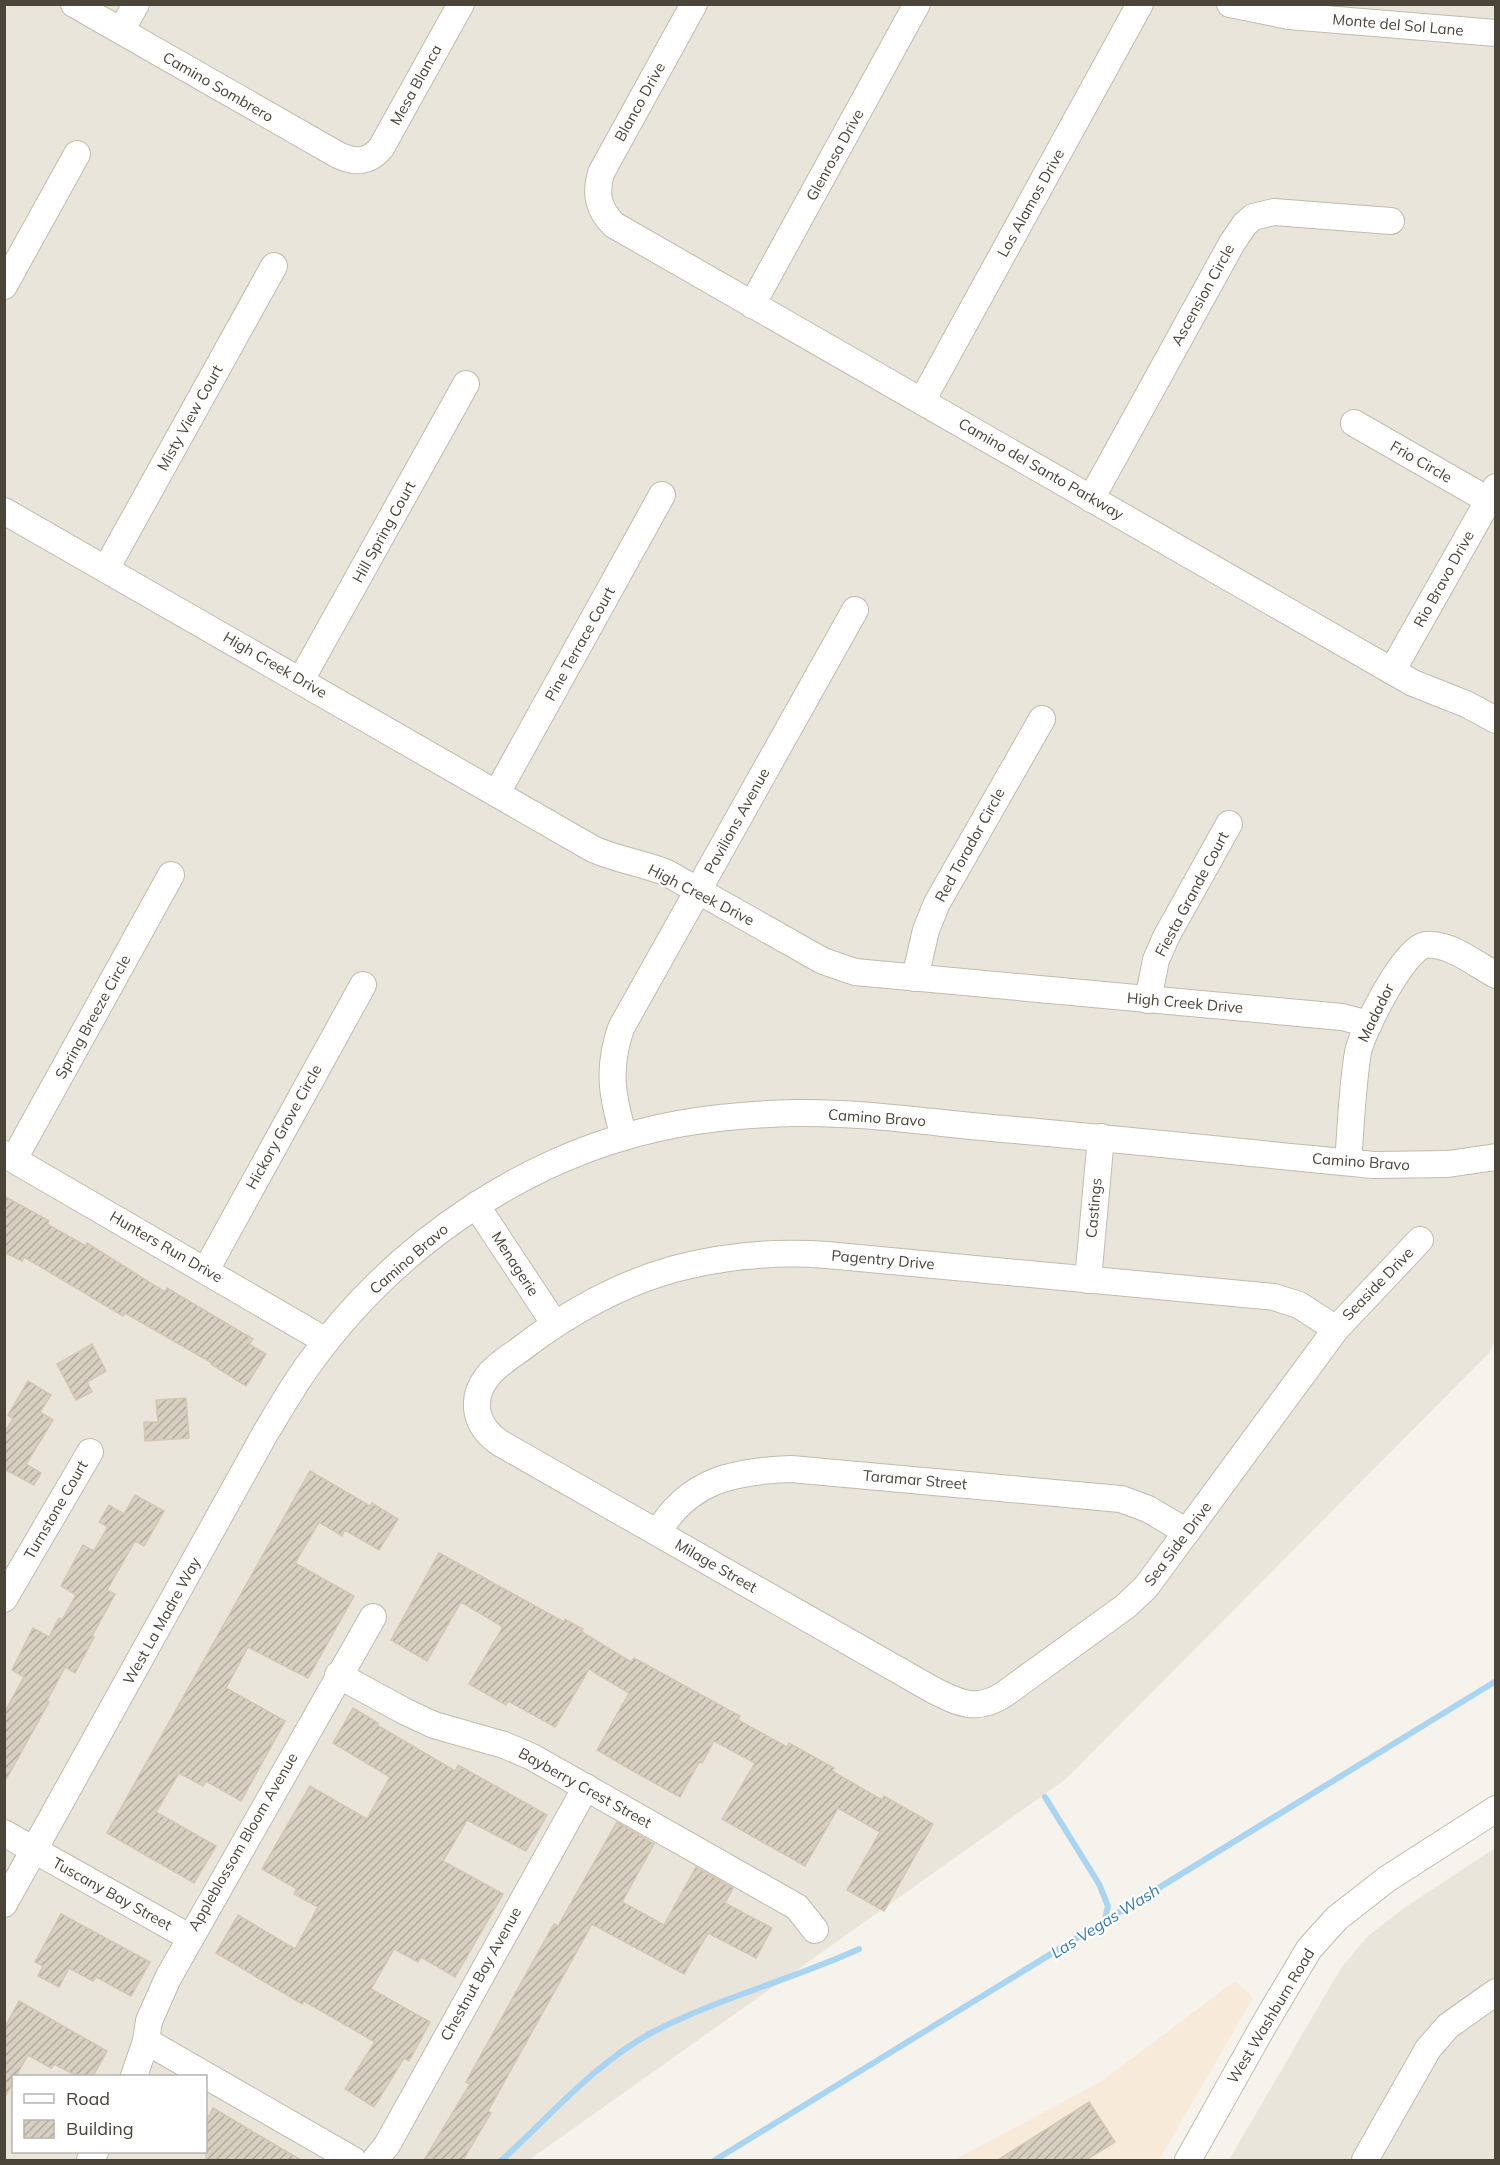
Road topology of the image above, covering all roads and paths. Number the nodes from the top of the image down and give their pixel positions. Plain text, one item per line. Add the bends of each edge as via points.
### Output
1 (74, 4) edge
2 (136, 4) edge
3 (461, 4) edge
4 (694, 4) edge
5 (917, 4) edge
6 (1140, 4) edge
7 (1230, 4) edge
8 (1350, 13) edge
9 (121, 31) junction
10 (1496, 33) edge
11 (78, 154) dead end
12 (365, 161) joint
13 (598, 202) joint
14 (1391, 221) dead end
15 (274, 266) dead end
16 (4, 286) edge
17 (752, 305) junction
18 (466, 384) dead end
19 (922, 401) junction
20 (1354, 423) dead end
21 (1492, 493) edge
22 (662, 495) dead end
23 (1091, 499) junction
24 (4, 511) edge
25 (106, 569) junction
26 (855, 610) dead end
27 (1392, 671) junction
28 (301, 680) junction
29 (1042, 718) dead end
30 (1496, 720) edge
31 (497, 794) junction
32 (1229, 824) dead end
33 (171, 875) dead end
34 (698, 890) junction
35 (1496, 975) edge
36 (915, 978) junction
37 (363, 984) dead end
38 (1148, 1000) junction
39 (1369, 1024) junction
40 (624, 1137) junction
41 (1101, 1137) junction
42 (9, 1157) edge
43 (1496, 1157) edge
44 (1348, 1162) junction
45 (476, 1205) junction
46 (1420, 1240) dead end
47 (206, 1270) junction
48 (1088, 1280) junction
49 (554, 1323) junction
50 (1336, 1329) junction
51 (326, 1341) junction
52 (477, 1409) joint
53 (90, 1452) dead end
54 (658, 1532) junction
55 (1187, 1532) junction
56 (4, 1599) edge
57 (373, 1617) dead end
58 (338, 1675) junction
59 (971, 1705) joint
60 (586, 1787) junction
61 (1496, 1809) edge
62 (4, 1833) edge
63 (34, 1851) junction
64 (4, 1904) edge
65 (815, 1930) dead end
66 (189, 1937) junction
67 (1496, 1992) edge
68 (146, 2041) junction
69 (134, 2075) edge
70 (205, 2075) edge
71 (207, 2076) edge
72 (352, 2160) edge
73 (375, 2160) edge
74 (1188, 2160) edge
75 (1365, 2160) edge

1 - 9 street, Camino Sombrero
2 - 9 street
3 - 12 street, Mesa Blanca via 385,142
4 - 13 street, Blanco Drive via 605,164 598,183
5 - 17 street, Glenrosa Drive
6 - 19 street, Los Alamos Drive
7 - 8 street, Monte del Sol Lane via 1289,16
8 - 10 street, Monte del Sol Lane
9 - 12 street, Camino Sombrero via 338,155
11 - 16 street
13 - 17 street, Camino del Santo Parkway via 607,218 621,230
14 - 23 street, Ascension Circle via 1274,212 1253,217 1232,243
15 - 25 street, Misty View Court
17 - 19 street, Camino del Santo Parkway
18 - 28 street, Hill Spring Court
19 - 23 street, Camino del Santo Parkway
20 - 21 street, Frio Circle
21 - 27 street, Rio Bravo Drive
22 - 31 street, Pine Terrace Court
23 - 27 street, Camino del Santo Parkway
24 - 25 street, High Creek Drive
25 - 28 street, High Creek Drive
26 - 34 street, Pavilions Avenue
27 - 30 street, Camino del Santo Parkway
28 - 31 street, High Creek Drive
29 - 36 street, Red Torador Circle via 937,903
31 - 34 street, High Creek Drive via 593,849 654,868
32 - 38 street, Fiesta Grande Court via 1163,943
33 - 42 street, Spring Breeze Circle
34 - 36 street, High Creek Drive via 824,961 855,972
34 - 40 street, Pavilions Avenue via 628,1013 616,1043 612,1091
35 - 39 street, Madador via 1457,953 1422,945 1397,971
36 - 38 street, High Creek Drive
37 - 47 street, Hickory Grove Circle
38 - 39 street, High Creek Drive via 1342,1017
39 - 44 street, Madador via 1358,1054
40 - 41 street, Camino Bravo via 708,1119 799,1113
40 - 45 street, Camino Bravo via 523,1178
41 - 44 street, Camino Bravo
41 - 48 street, Castings
42 - 47 street, Hunters Run Drive
43 - 44 street, Camino Bravo via 1429,1165
45 - 49 street, Menagerie
45 - 51 street, Camino Bravo via 405,1259
46 - 50 street, Seaside Drive
47 - 51 street, Hunters Run Drive
48 - 49 street, Pagentry Drive via 827,1255 764,1254 711,1261 652,1276
48 - 50 street, Pagentry Drive via 1274,1297 1299,1305
49 - 52 street, Pagentry Drive via 494,1369 481,1388
50 - 55 street, Sea Side Drive
51 - 63 street, West La Madre Way via 266,1432
52 - 54 street, Milage Street via 478,1419 491,1437
53 - 56 street, Turnstone Court
54 - 55 street, Taramar Street via 678,1504 702,1487 734,1475 771,1469 1121,1499 1148,1509
54 - 59 street, Milage Street via 933,1690
55 - 59 street, Sea Side Drive via 1146,1587 1126,1606 995,1700
57 - 58 street, Appleblossom Bloom Avenue
58 - 60 street, Bayberry Crest Street via 434,1725 504,1745
58 - 66 street, Appleblossom Bloom Avenue
60 - 65 street, Bayberry Crest Street via 797,1907
60 - 73 street, Chestnut Bay Avenue via 387,2145
61 - 74 street, West Washburn Road via 1387,1879 1337,1918 1309,1949
62 - 63 street, Tuscany Bay Street
63 - 64 street, West La Madre Way
63 - 66 street, Tuscany Bay Street
66 - 68 street, Appleblossom Bloom Avenue via 149,2021
67 - 75 street via 1448,2026 1428,2049
68 - 69 street, Appleblossom Bloom Avenue
68 - 70 street
71 - 72 street

